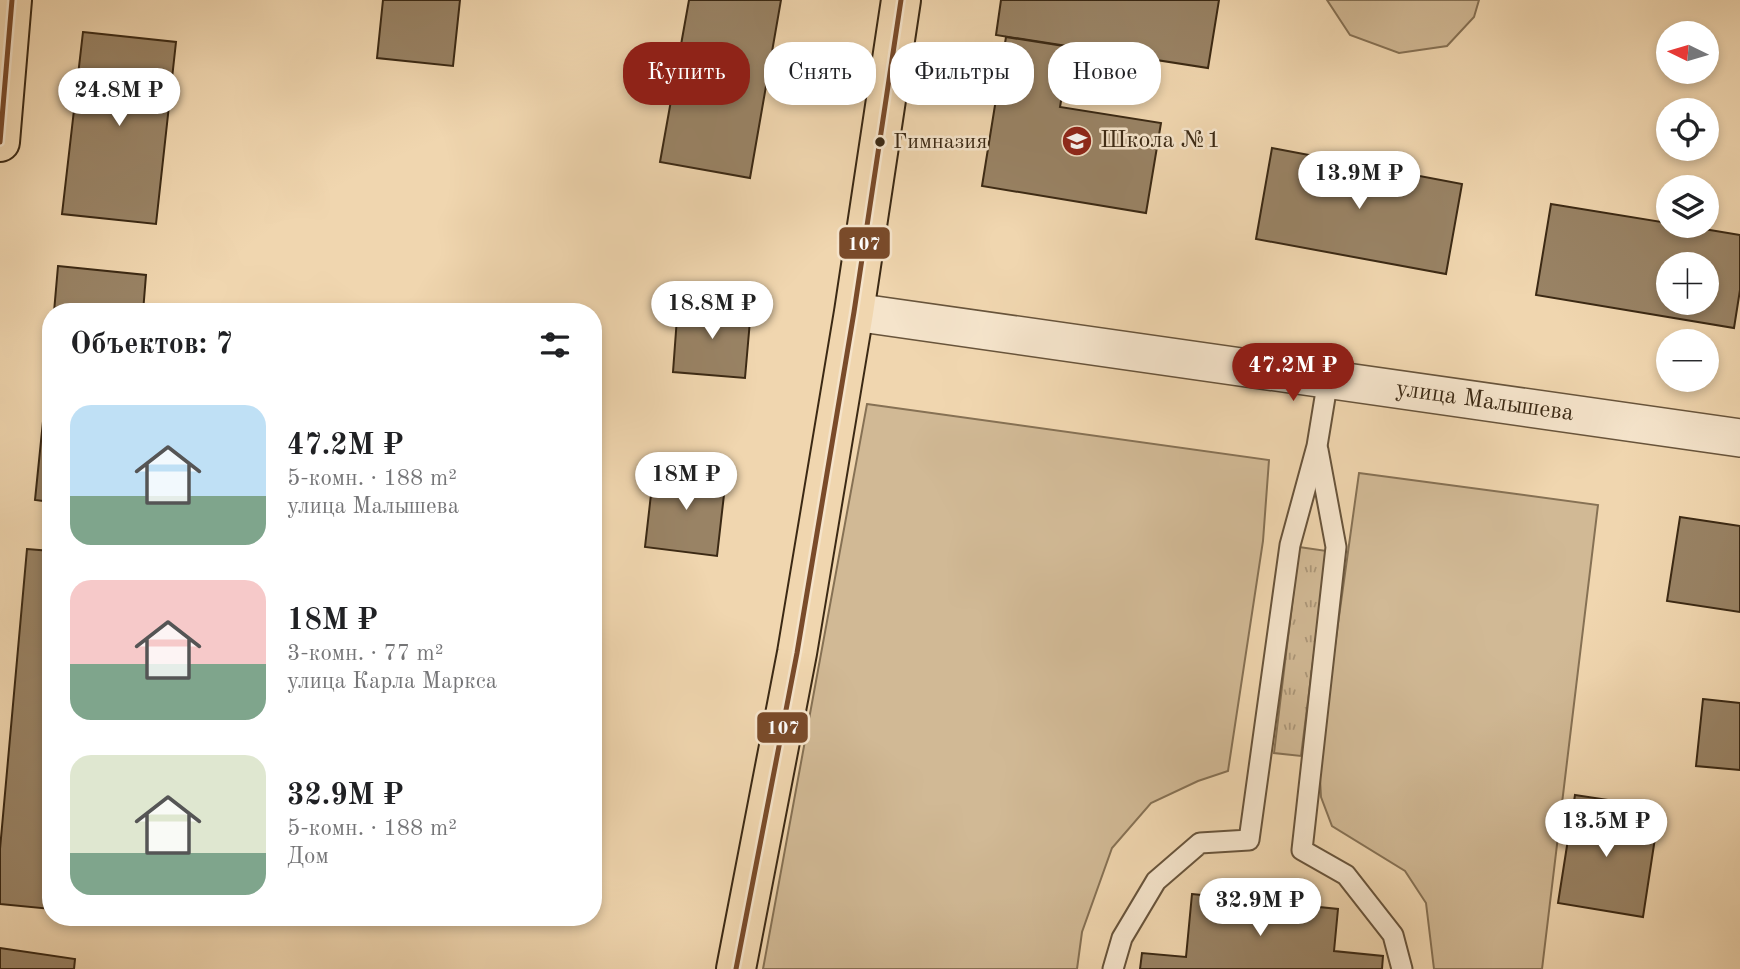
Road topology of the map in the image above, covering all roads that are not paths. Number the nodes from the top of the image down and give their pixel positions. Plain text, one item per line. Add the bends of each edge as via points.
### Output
1 (12, 0) edge
2 (901, 0) edge
3 (0, 142) edge
4 (854, 312) junction
5 (1328, 379) junction
6 (1740, 438) edge
7 (1317, 446) junction
8 (736, 969) edge
9 (1113, 969) edge
10 (1402, 969) edge

1 - 3 main road
2 - 4 main road
4 - 5 street, улица Малышева
4 - 8 main road via 797,653
5 - 6 street, улица Малышева
5 - 7 lane
7 - 9 lane via 1290,545 1250,840 1200,843 1156,881 1122,938
7 - 10 lane via 1336,547 1302,850 1346,875 1393,935

